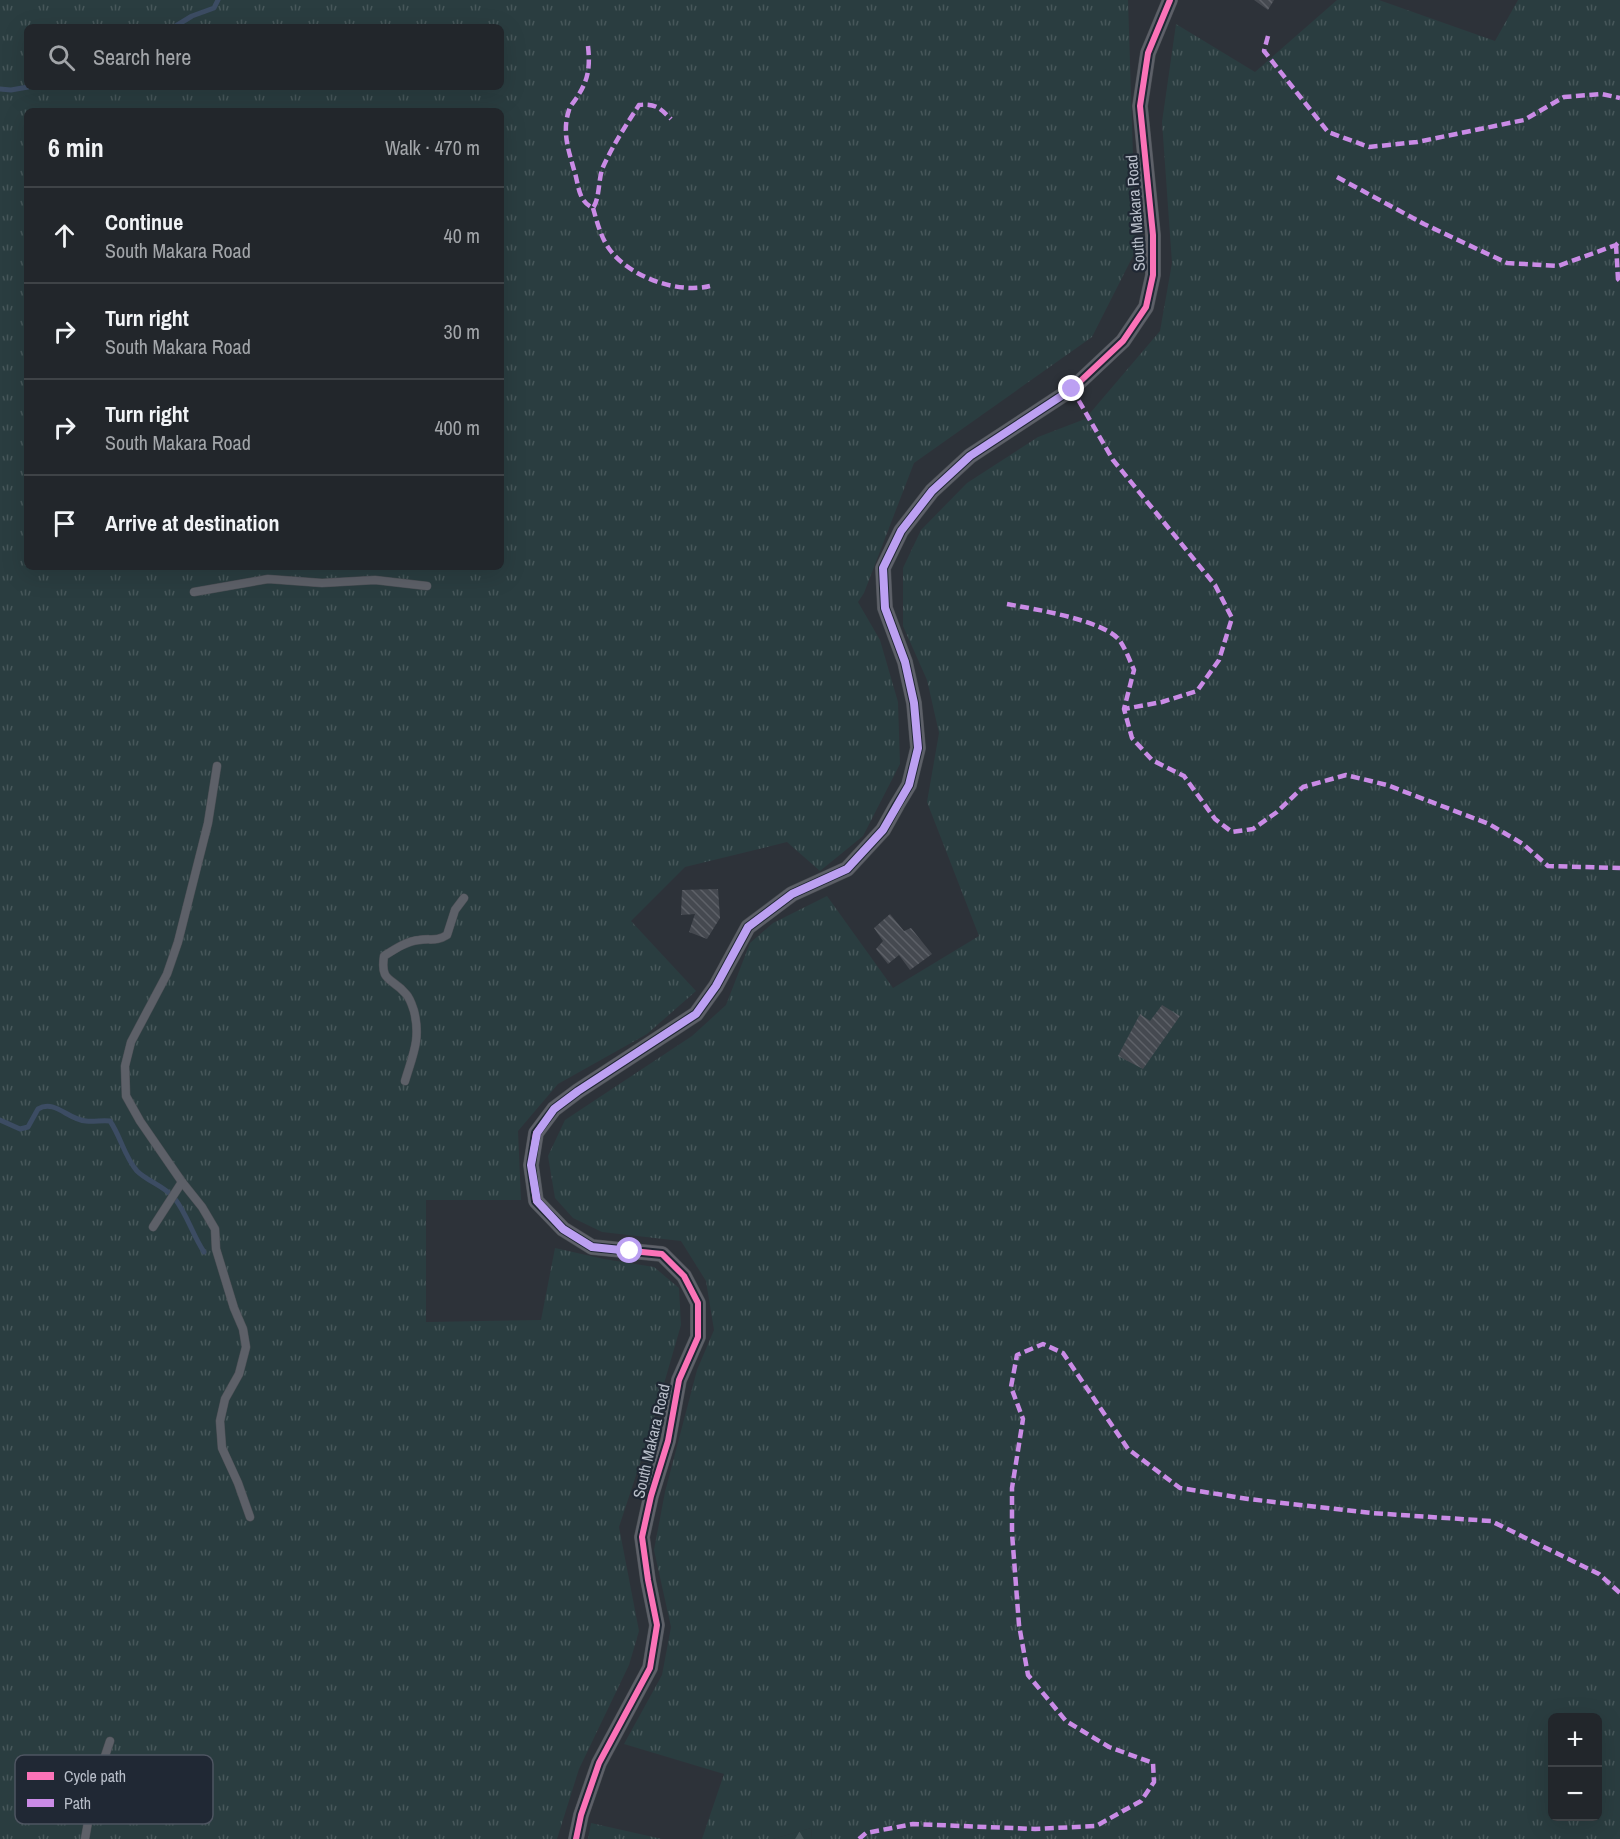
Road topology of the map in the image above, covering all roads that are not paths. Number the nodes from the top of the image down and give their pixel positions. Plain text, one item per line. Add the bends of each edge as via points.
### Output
1 (1170, 0) edge
2 (427, 586) dead end
3 (194, 592) dead end
4 (217, 766) dead end
5 (464, 898) dead end
6 (405, 1081) dead end
7 (182, 1182) junction
8 (153, 1227) dead end
9 (250, 1517) dead end
10 (110, 1741) dead end
11 (105, 1755) edge
12 (88, 1824) edge
13 (85, 1839) edge
14 (576, 1839) edge

1 - 14 street, South Makara Road via 1148,53 1140,106 1153,235 1153,275 1146,307 1123,341 1072,389 970,456 932,491 901,531 883,568 885,608 905,662 914,703 918,748 909,785 883,830 847,869 792,894 748,927 696,1014 578,1091 554,1109 537,1133 531,1165 537,1201 563,1229 592,1247 662,1254 684,1276 698,1303 698,1337 678,1380 668,1441 642,1537 657,1625 650,1668 599,1763
2 - 3 lane via 375,580 322,583 268,579
4 - 7 lane via 208,823 178,942 167,974 131,1042 125,1066 126,1096
5 - 6 lane via 455,910 447,935 440,940 410,942 384,956 382,969 407,994 417,1023 418,1037
7 - 8 lane
7 - 9 lane via 215,1229 216,1249 243,1329 246,1347 220,1421 222,1448
10 - 11 lane
12 - 13 lane

